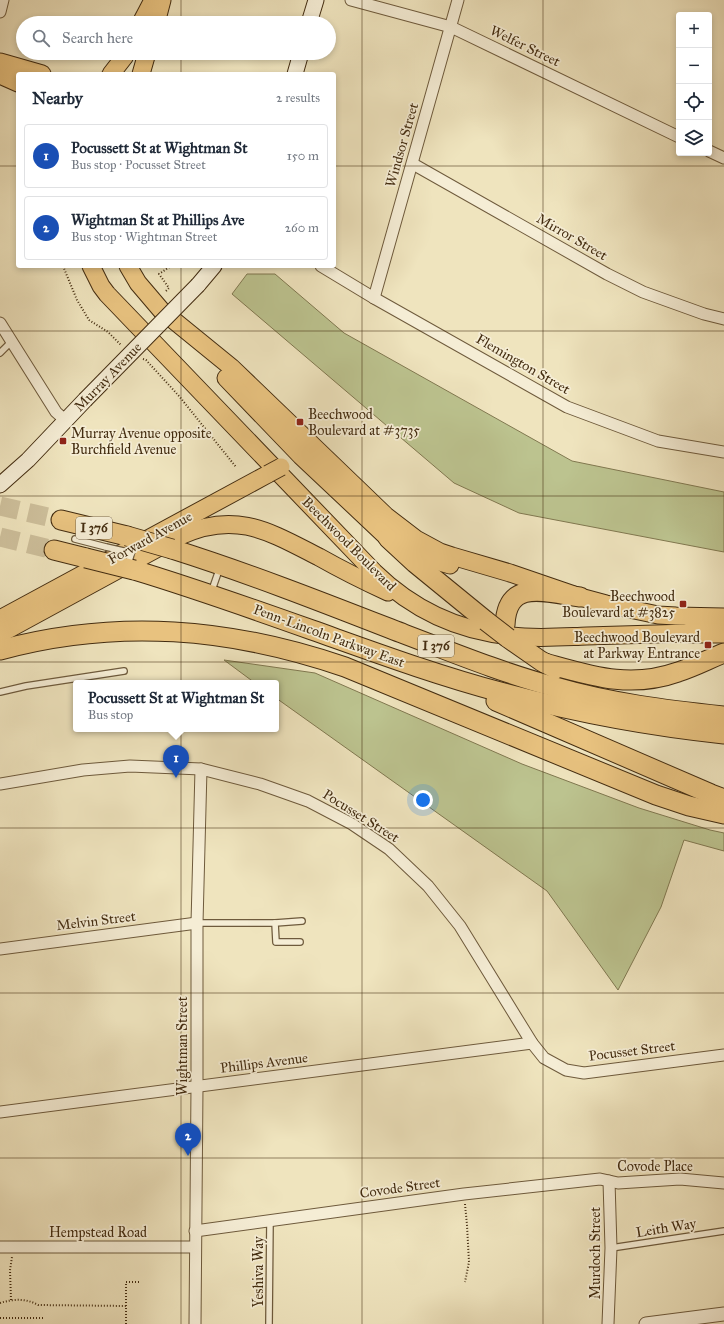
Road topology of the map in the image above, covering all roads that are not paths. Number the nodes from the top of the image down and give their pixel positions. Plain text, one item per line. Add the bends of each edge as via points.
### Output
1 (3, 0) edge
2 (153, 0) edge
3 (162, 0) edge
4 (316, 0) edge
5 (351, 0) edge
6 (458, 0) edge
7 (0, 12) edge
8 (145, 16) edge
9 (158, 16) edge
10 (311, 16) edge
11 (451, 27) junction
12 (122, 60) edge
13 (124, 60) edge
14 (145, 60) edge
15 (299, 60) edge
16 (0, 62) edge
17 (35, 72) edge
18 (112, 72) edge
19 (121, 72) edge
20 (142, 72) edge
21 (296, 72) edge
22 (0, 75) edge
23 (16, 82) edge
24 (676, 136) edge
25 (712, 152) edge
26 (724, 158) edge
27 (413, 164) junction
28 (92, 268) edge
29 (129, 268) edge
30 (212, 268) edge
31 (324, 268) edge
32 (374, 298) junction
33 (161, 310) junction
34 (724, 319) edge
35 (0, 323) edge
36 (12, 341) junction
37 (0, 353) edge
38 (66, 421) junction
39 (724, 452) edge
40 (301, 456) junction
41 (0, 485) edge
42 (61, 520) tunnel mouth
43 (388, 538) junction
44 (75, 539) dead end
45 (54, 550) tunnel mouth
46 (131, 553) junction
47 (220, 565) junction
48 (510, 573) junction
49 (210, 594) junction
50 (580, 598) junction
51 (413, 604) junction
52 (724, 617) edge
53 (0, 619) edge
54 (724, 628) edge
55 (506, 631) junction
56 (689, 632) junction
57 (724, 633) edge
58 (0, 634) edge
59 (0, 650) edge
60 (724, 653) edge
61 (543, 662) junction
62 (423, 669) junction
63 (124, 671) dead end
64 (0, 692) edge
65 (658, 708) junction
66 (724, 716) edge
67 (724, 734) edge
68 (201, 769) junction
69 (0, 784) edge
70 (724, 799) edge
71 (724, 814) edge
72 (302, 921) dead end
73 (197, 923) junction
74 (275, 923) junction
75 (300, 942) dead end
76 (0, 948) edge
77 (532, 1043) junction
78 (724, 1055) edge
79 (197, 1087) junction
80 (0, 1112) edge
81 (609, 1181) junction
82 (724, 1183) edge
83 (270, 1220) junction
84 (196, 1231) junction
85 (724, 1231) edge
86 (0, 1247) edge
87 (195, 1247) junction
88 (611, 1248) junction
89 (724, 1314) edge
90 (195, 1324) edge
91 (270, 1324) edge
92 (608, 1324) edge
93 (646, 1324) edge

1 - 7 street
2 - 8 main road
3 - 9 main road
4 - 10 main road
5 - 11 street, Welfer Street
6 - 11 street, Windsor Street
11 - 24 street, Welfer Street
11 - 27 street, Windsor Street
12 - 18 main road
13 - 19 main road
14 - 20 main road
15 - 21 main road
16 - 17 main road
22 - 23 main road
25 - 26 street
27 - 32 street, Windsor Street
27 - 34 street, Mirror Street via 643,292
28 - 51 main road, Beechwood Boulevard via 101,286 128,316 374,572
29 - 33 main road via 138,283
30 - 38 main road, Murray Avenue, bridge
31 - 32 street, Flemington Street
32 - 39 street, Flemington Street via 567,407 658,441
33 - 40 main road
33 - 48 main road via 231,367 405,532 440,552
35 - 36 street
36 - 37 lane
36 - 38 street via 56,412
38 - 41 main road, Murray Avenue
40 - 43 main road
40 - 53 main road, Forward Avenue
42 - 46 highway, Penn-Lincoln Parkway East / I 376
43 - 48 main road via 434,561
43 - 55 highway, bridge via 486,621
44 - 46 lane, bridge
45 - 46 highway, Penn-Lincoln Parkway East / I 376, bridge via 86,558
46 - 47 highway, Penn-Lincoln Parkway East / I 376, bridge via 172,549
46 - 49 highway, Penn-Lincoln Parkway East / I 376
47 - 49 lane
47 - 65 highway, Penn-Lincoln Parkway East / I 376 via 511,674 581,694
48 - 50 main road
49 - 62 highway, Penn-Lincoln Parkway East / I 376
50 - 52 main road via 658,615
50 - 55 highway via 536,591 523,593 509,605
51 - 56 main road, Beechwood Boulevard via 460,626 492,634 541,637
51 - 58 main road via 267,531 249,526 220,525 200,528 180,536
54 - 56 main road, Beechwood Boulevard
55 - 61 highway
56 - 57 highway
59 - 71 highway via 59,637 130,631 205,634 268,644 346,667 656,795
60 - 61 highway via 678,672 634,680 603,678
61 - 65 highway via 602,689
62 - 67 highway, Penn-Lincoln Parkway East / I 376 via 499,692 577,711
62 - 70 highway
63 - 64 lane
65 - 66 highway, Penn-Lincoln Parkway East / I 376
68 - 69 street, Pocusset Street via 130,766 83,770
68 - 73 street, Wightman Street
68 - 77 street, Pocusset Street via 260,784 308,801 352,824 389,849 428,886 460,926
72 - 74 lane
73 - 74 lane
73 - 76 street, Melvin Street
73 - 79 street, Wightman Street
74 - 75 lane via 276,942
77 - 78 street, Pocusset Street via 544,1058 566,1070 584,1073
77 - 79 street, Phillips Avenue
79 - 80 street, Phillips Avenue
79 - 84 street, Wightman Street
81 - 82 street, Covode Place via 618,1183 680,1179
81 - 83 street, Covode Street via 600,1179 464,1194
81 - 88 street, Murdoch Street
83 - 84 street, Covode Street
83 - 91 lane, Yeshiva Way
84 - 87 street, Wightman Street
85 - 88 lane, Leith Way
86 - 87 street, Hempstead Road
87 - 90 street, Wightman Street
88 - 92 street, Murdoch Street
89 - 93 street

